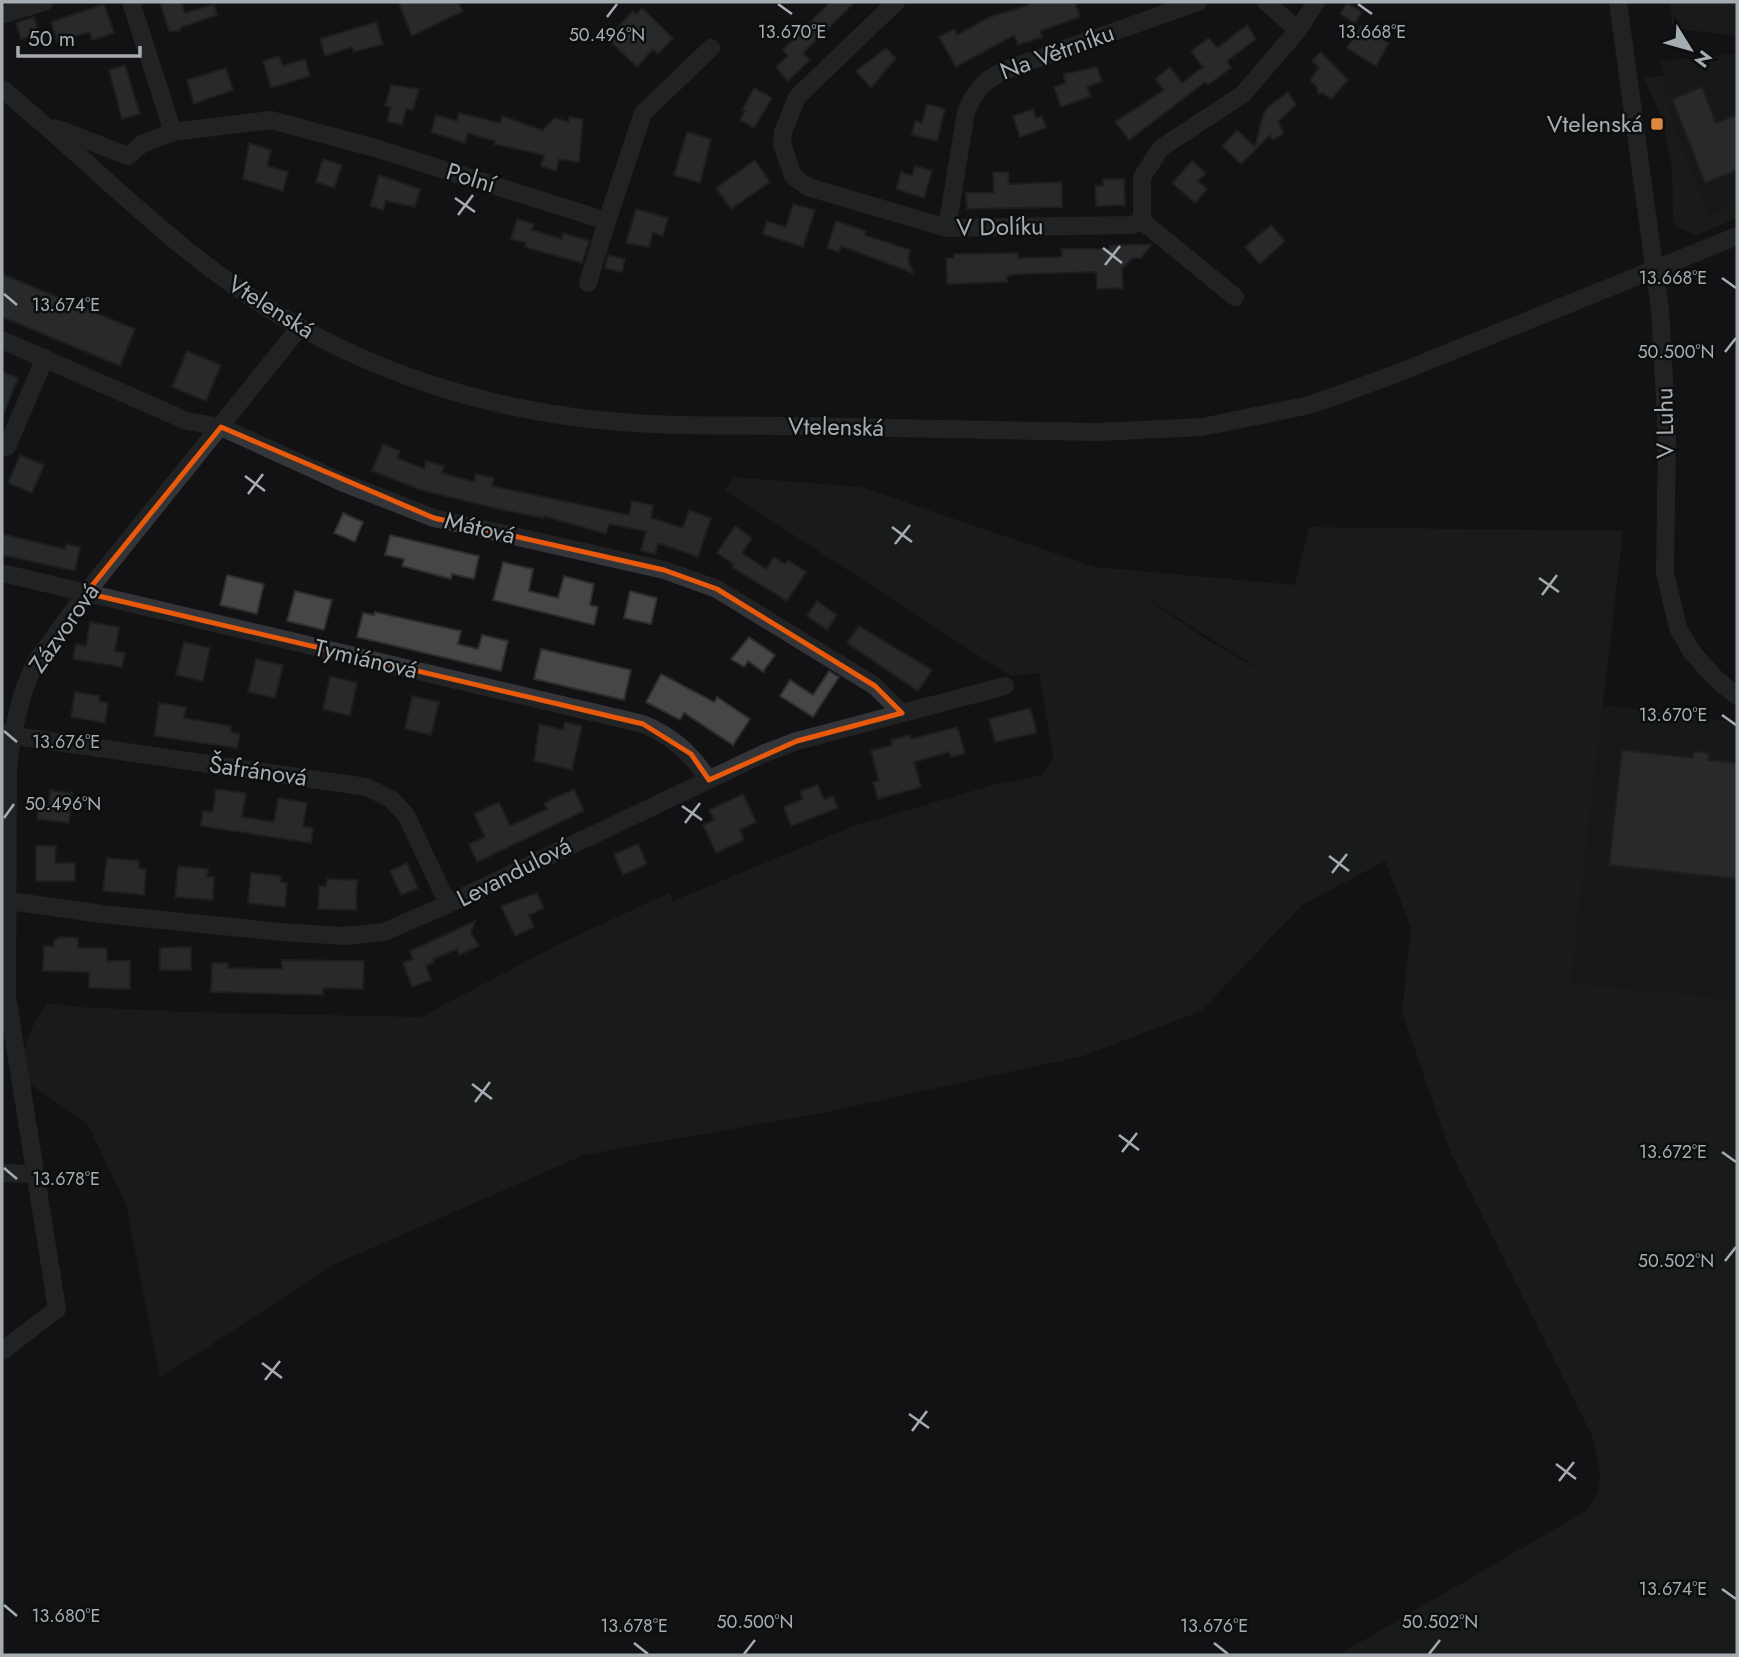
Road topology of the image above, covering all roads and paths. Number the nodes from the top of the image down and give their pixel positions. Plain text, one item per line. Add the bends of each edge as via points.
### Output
1 (44, 2) edge
2 (131, 2) edge
3 (896, 2) edge
4 (1198, 2) edge
5 (1266, 2) edge
6 (1316, 2) edge
7 (1618, 2) edge
8 (2, 15) edge
9 (1298, 30) junction
10 (711, 47) dead end
11 (2, 89) edge
12 (45, 124) junction
13 (173, 132) junction
14 (607, 221) junction
15 (1142, 221) junction
16 (947, 228) junction
17 (1737, 236) edge
18 (1655, 270) junction
19 (588, 283) dead end
20 (1236, 297) dead end
21 (300, 327) junction
22 (2, 340) edge
23 (46, 358) junction
24 (221, 427) junction
25 (7, 447) dead end
26 (2, 573) edge
27 (86, 593) junction
28 (1005, 686) dead end
29 (1737, 696) edge
30 (902, 713) junction
31 (7, 735) edge
32 (709, 780) junction
33 (4, 900) edge
34 (448, 904) junction
35 (2, 1173) edge
36 (35, 1174) junction
37 (2, 1351) edge

1 - 8 street
2 - 13 street
3 - 16 street, V Dolíku via 797,97 783,132 785,159 793,176 808,187
4 - 16 street, Na Větrníku via 1011,68 984,82 966,112
5 - 9 street
6 - 9 street
7 - 18 street, V Luhu
9 - 15 street via 1243,94 1161,148 1142,177
10 - 14 street via 643,113
11 - 12 street, Vtelenská
12 - 13 street via 128,156 142,144
12 - 21 street, Vtelenská via 190,252
13 - 14 street, Polní via 271,120
14 - 19 street
15 - 16 street, V Dolíku via 1131,225
15 - 20 street
17 - 18 street, Vtelenská
18 - 21 street, Vtelenská via 1310,405 1233,423 1138,432 632,423 578,418 439,388 367,361
18 - 29 street, V Luhu via 1667,434 1664,541 1669,594 1678,628 1691,651
21 - 24 street, Zázvorová
22 - 23 street, Mátová
23 - 24 street, Mátová via 187,421
23 - 25 street
24 - 27 street, Zázvorová
24 - 30 street, Mátová via 434,518 664,570 717,589 875,686
26 - 27 street, Tymiánová
27 - 31 street, Zázvorová via 35,663
27 - 32 street, Tymiánová via 643,724 668,735 691,754
28 - 30 street, Levandulová
30 - 32 street, Levandulová via 765,752
31 - 33 street, Zázvorová
31 - 34 street, Šafránová via 367,787 406,815
32 - 34 street, Levandulová
33 - 34 street, Levandulová via 102,914 344,936 384,932
33 - 36 street, Zázvorová via 7,996
35 - 36 street
36 - 37 street, Zázvorová via 57,1309

